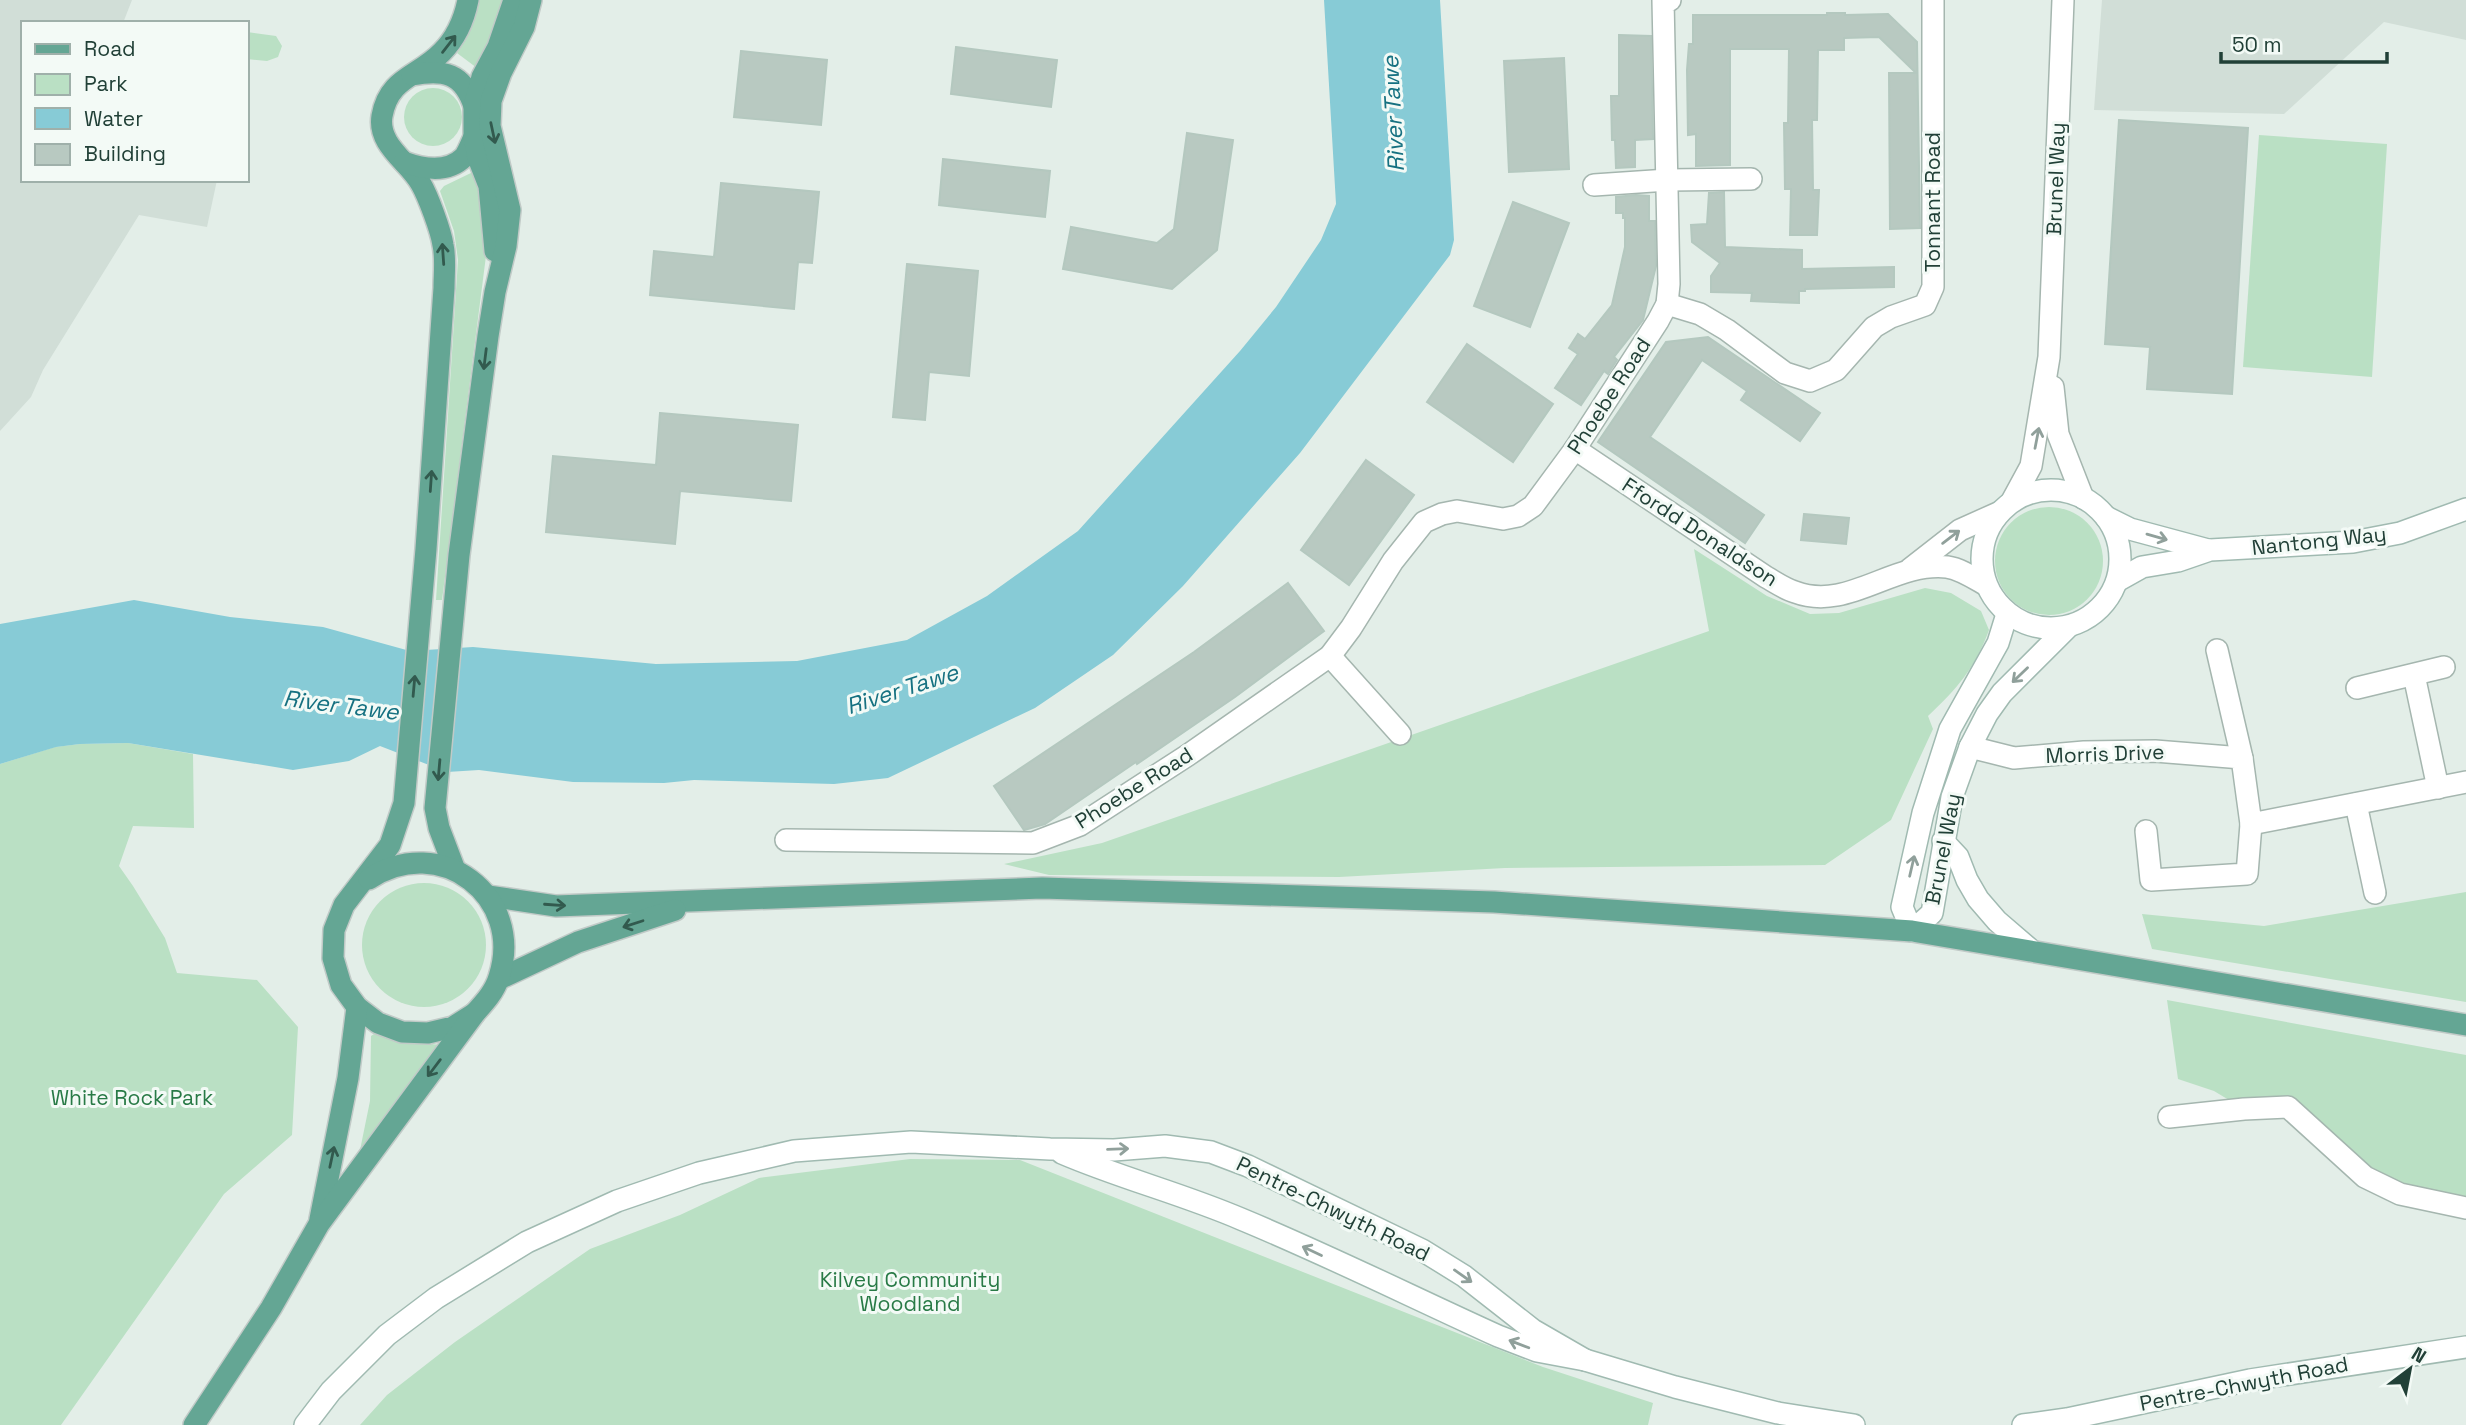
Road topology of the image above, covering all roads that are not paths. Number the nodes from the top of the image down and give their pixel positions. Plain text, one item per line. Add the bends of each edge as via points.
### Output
1 (468, 0) edge
2 (514, 0) edge
3 (531, 0) edge
4 (1663, 0) edge
5 (1670, 0) edge
6 (1933, 0) edge
7 (2063, 0) edge
8 (412, 75) junction
9 (474, 106) junction
10 (474, 136) junction
11 (404, 162) junction
12 (1751, 179) dead end
13 (1668, 180) junction
14 (1594, 185) dead end
15 (495, 292) junction
16 (1667, 303) junction
17 (2049, 357) junction
18 (1575, 449) junction
19 (2083, 498) junction
20 (2005, 507) junction
21 (2466, 509) edge
22 (2106, 517) junction
23 (2210, 550) junction
24 (1910, 569) junction
25 (2117, 581) junction
26 (1986, 585) junction
27 (2007, 614) junction
28 (2068, 627) junction
29 (2217, 650) dead end
30 (1330, 656) junction
31 (2444, 667) dead end
32 (2414, 675) junction
33 (2357, 688) dead end
34 (1399, 734) dead end
35 (1970, 747) junction
36 (2242, 758) junction
37 (2466, 782) edge
38 (2438, 788) junction
39 (2356, 804) junction
40 (2251, 824) junction
41 (2146, 831) dead end
42 (786, 840) dead end
43 (1943, 841) junction
44 (456, 870) junction
45 (361, 884) junction
46 (2375, 893) dead end
47 (488, 896) junction
48 (697, 902) junction
49 (1912, 931) junction
50 (2032, 951) junction
51 (499, 979) junction
52 (357, 1007) junction
53 (475, 1013) junction
54 (2466, 1025) edge
55 (2169, 1117) dead end
56 (1050, 1149) junction
57 (2466, 1208) edge
58 (319, 1224) junction
59 (2466, 1347) edge
60 (1585, 1360) junction
61 (2067, 1422) edge
62 (194, 1425) edge
63 (304, 1425) edge
64 (1854, 1425) edge
65 (2023, 1425) edge

8 -> 1 main road via 442,53 455,36
2 - 9 main road
3 -> 15 main road via 491,101 490,126 510,210
4 - 5 street
4 - 13 street, Phoebe Road
6 - 16 street, Tonnant Road via 1933,287 1925,305 1874,327 1836,370 1810,382 1785,373 1700,314
7 - 17 street, Brunel Way
8 - 9 main road via 433,71 453,77 469,90
8 - 11 main road via 387,97 381,120 387,144
9 - 10 main road
10 - 11 main road via 464,157 446,167 424,169
10 - 15 main road via 489,186
45 -> 11 main road via 390,845 404,803 444,288 443,245 421,184
12 - 13 street
13 - 14 street
13 - 16 street, Phoebe Road
15 -> 44 main road via 459,555 435,808
16 - 18 street, Phoebe Road
17 - 19 street, Brunel Way via 2058,434
20 -> 17 street, Brunel Way via 2031,466
18 - 24 street, Ffordd Donaldson via 1794,593 1846,594
18 - 30 street, Phoebe Road via 1533,506 1517,516 1503,519 1457,511 1424,522
19 - 20 street via 2048,489 2029,492
19 - 22 street
24 -> 20 street, Ffordd Donaldson via 1959,530
20 - 26 street via 1987,529 1982,548
21 - 23 street, Nantong Way via 2400,533 2353,542
22 -> 23 street, Nantong Way via 2140,533
22 - 25 street via 2117,536
23 - 25 street, Nantong Way via 2142,567
24 - 26 street, Ffordd Donaldson via 1946,567
25 - 28 street via 2098,610
26 - 27 street
27 - 28 street via 2027,625
49 -> 27 street, Brunel Way via 1902,907 1923,813 1950,729 1998,643
28 -> 35 street, Brunel Way via 2003,693
29 - 36 street
30 - 34 street
30 - 42 street, Phoebe Road via 1080,825 1033,843
31 - 32 street
32 - 33 street
32 - 38 street
35 - 36 street, Morris Drive via 2014,758 2155,751
35 - 43 street, Brunel Way
36 - 40 street
37 - 38 street
38 - 39 street
39 - 40 street
39 - 46 street
40 - 41 street via 2247,874 2151,880
43 - 49 street, Brunel Way via 1932,913
43 - 50 street via 1958,857 1978,899
44 - 45 main road via 406,863 382,870
44 - 47 main road
45 - 52 main road via 344,905 334,930 333,958 341,985
47 -> 48 main road via 556,906
47 - 51 main road via 501,922 505,951
48 - 49 main road via 1042,888 1494,902
48 -> 51 main road via 578,942
49 - 50 main road
50 - 54 main road
51 - 53 main road
52 - 53 main road via 378,1023 402,1032 428,1033 453,1027
58 -> 52 main road
53 -> 58 main road
55 - 57 street via 2288,1107 2365,1177 2400,1194
60 -> 56 street, Pentre-Chwyth Road via 1537,1351 1497,1336 1241,1219
56 -> 60 street, Pentre-Chwyth Road via 1165,1146 1210,1152 1248,1166 1422,1250 1533,1330
56 - 63 street, Pentre-Chwyth Road via 911,1142 794,1152 699,1173 617,1201 527,1242 436,1298 387,1335
58 - 62 main road via 271,1308
59 - 61 street, Pentre-Chwyth Road via 2250,1380
60 - 64 street, Pentre-Chwyth Road via 1778,1413
61 - 65 street, Pentre-Chwyth Road

